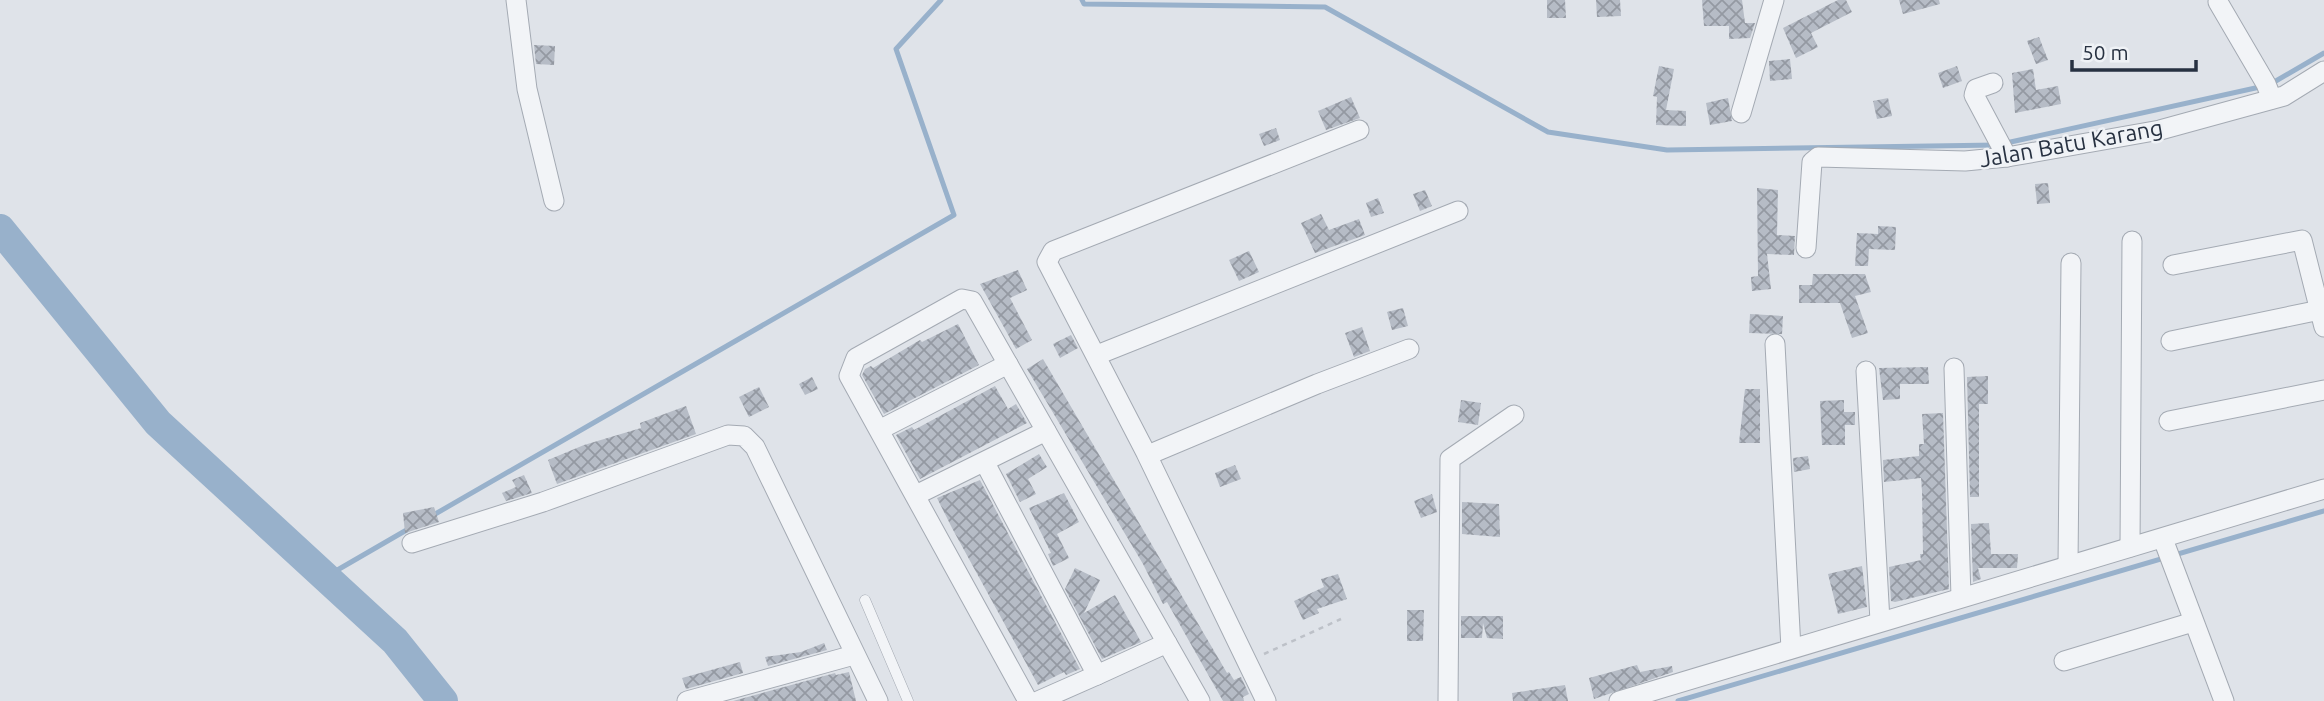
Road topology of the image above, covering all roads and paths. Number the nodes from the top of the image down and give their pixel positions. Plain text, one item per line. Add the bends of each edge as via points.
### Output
1 (516, 0) edge
2 (1774, 0) edge
3 (2218, 2) dead end
4 (2324, 71) edge
5 (1993, 83) dead end
6 (2270, 93) junction
7 (1741, 113) dead end
8 (1359, 130) dead end
9 (2002, 146) junction
10 (554, 201) dead end
11 (1458, 211) dead end
12 (2132, 241) dead end
13 (1806, 248) dead end
14 (2071, 263) dead end
15 (2173, 265) dead end
16 (2322, 318) edge
17 (2171, 341) dead end
18 (1775, 344) dead end
19 (1409, 349) dead end
20 (1097, 355) junction
21 (1008, 363) junction
22 (1954, 368) dead end
23 (1866, 371) dead end
24 (2324, 390) edge
25 (1514, 415) dead end
26 (2169, 421) dead end
27 (881, 429) junction
28 (1046, 431) junction
29 (1147, 455) junction
30 (985, 463) junction
31 (2324, 489) edge
32 (916, 495) junction
33 (412, 544) dead end
34 (2130, 547) junction
35 (2167, 550) junction
36 (2068, 565) junction
37 (1961, 597) junction
38 (865, 600) dead end
39 (1340, 619) dead end
40 (1880, 621) junction
41 (2193, 622) junction
42 (1167, 643) junction
43 (1791, 649) junction
44 (854, 655) junction
45 (2064, 661) dead end
46 (1248, 662) junction
47 (1097, 675) junction
48 (1640, 698) edge
49 (687, 701) edge
50 (878, 701) edge
51 (908, 701) edge
52 (1028, 701) edge
53 (1038, 701) edge
54 (1200, 701) edge
55 (1266, 701) edge
56 (1448, 701) edge
57 (1619, 701) edge
58 (2224, 701) edge

1 - 10 street via 527,89
2 - 7 street
3 - 6 street
4 - 6 street, Jalan Batu Karang via 2284,96
5 - 9 street via 1976,89 1974,95
6 - 9 street, Jalan Batu Karang via 2160,130
8 - 20 street via 1049,254 1047,262
9 - 13 street, Jalan Batu Karang via 1965,161 1814,159
11 - 20 street
12 - 34 street
14 - 36 street
15 - 16 street via 2302,240
16 - 17 street
18 - 43 street
19 - 29 street
20 - 29 street
21 - 27 street
21 - 27 street via 972,301 962,299 856,358 849,376
21 - 28 street
22 - 37 street
23 - 40 street
24 - 26 street
25 - 56 street via 1450,459
27 - 32 street
28 - 30 street
28 - 42 street
29 - 46 street
30 - 32 street
30 - 47 street
31 - 35 street
32 - 52 street
33 - 44 street via 728,435 744,436 755,447
34 - 35 street
34 - 36 street
35 - 41 street
36 - 37 street
37 - 40 street
38 - 51 lane
39 - 46 path
40 - 43 street
41 - 45 street
41 - 58 street
42 - 47 street
42 - 54 street
43 - 48 street
44 - 49 street
44 - 50 street
46 - 55 street
47 - 53 street
48 - 57 street

